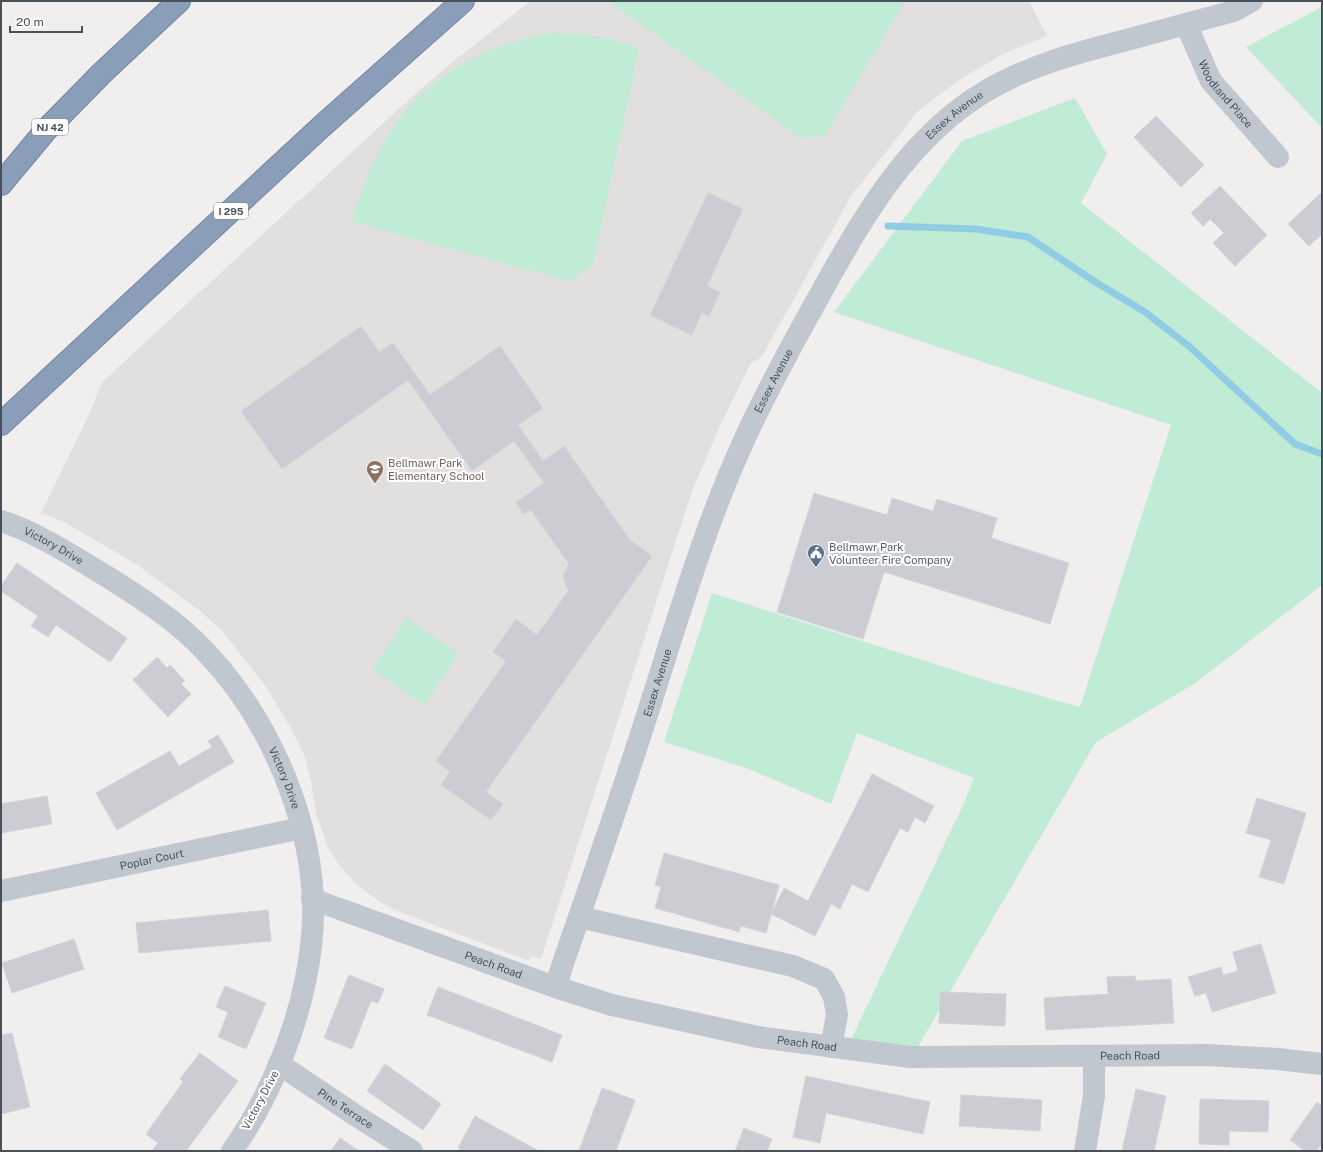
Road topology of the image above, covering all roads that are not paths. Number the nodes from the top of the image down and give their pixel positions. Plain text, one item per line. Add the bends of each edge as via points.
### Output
1 (179, 1) edge
2 (464, 1) edge
3 (1252, 1) edge
4 (1186, 24) junction
5 (1278, 157) dead end
6 (1, 184) edge
7 (1, 424) edge
8 (1, 521) edge
9 (302, 828) junction
10 (1, 891) edge
11 (312, 899) junction
12 (579, 917) junction
13 (555, 987) junction
14 (830, 1047) junction
15 (1094, 1056) junction
16 (279, 1064) junction
17 (1322, 1064) edge
18 (232, 1151) edge
19 (412, 1151) edge
20 (1085, 1151) edge

1 - 6 highway, NJ 42 via 46,130
2 - 7 highway, I 295 via 321,127
3 - 4 street, Essex Avenue via 1234,11
4 - 5 street, Woodland Place via 1211,81
4 - 12 street, Essex Avenue via 1079,52 1022,73 986,91 955,112 916,150 886,186 862,221 745,438 701,544 627,779
8 - 9 street, Victory Drive via 47,542 133,593 170,619 203,649 243,697 259,722 280,763
9 - 10 street, Poplar Court
9 - 11 street, Victory Drive
11 - 13 street, Peach Road
11 - 16 street, Victory Drive via 311,946 306,972 293,1025
12 - 13 street, Essex Avenue
12 - 14 street via 793,966 824,979 834,997 836,1015
13 - 14 street, Peach Road via 612,1005 758,1037
14 - 15 street, Peach Road via 910,1057
15 - 17 street, Peach Road via 1208,1055
15 - 20 street via 1094,1096
16 - 18 street, Victory Drive via 268,1089
16 - 19 street, Pine Terrace

